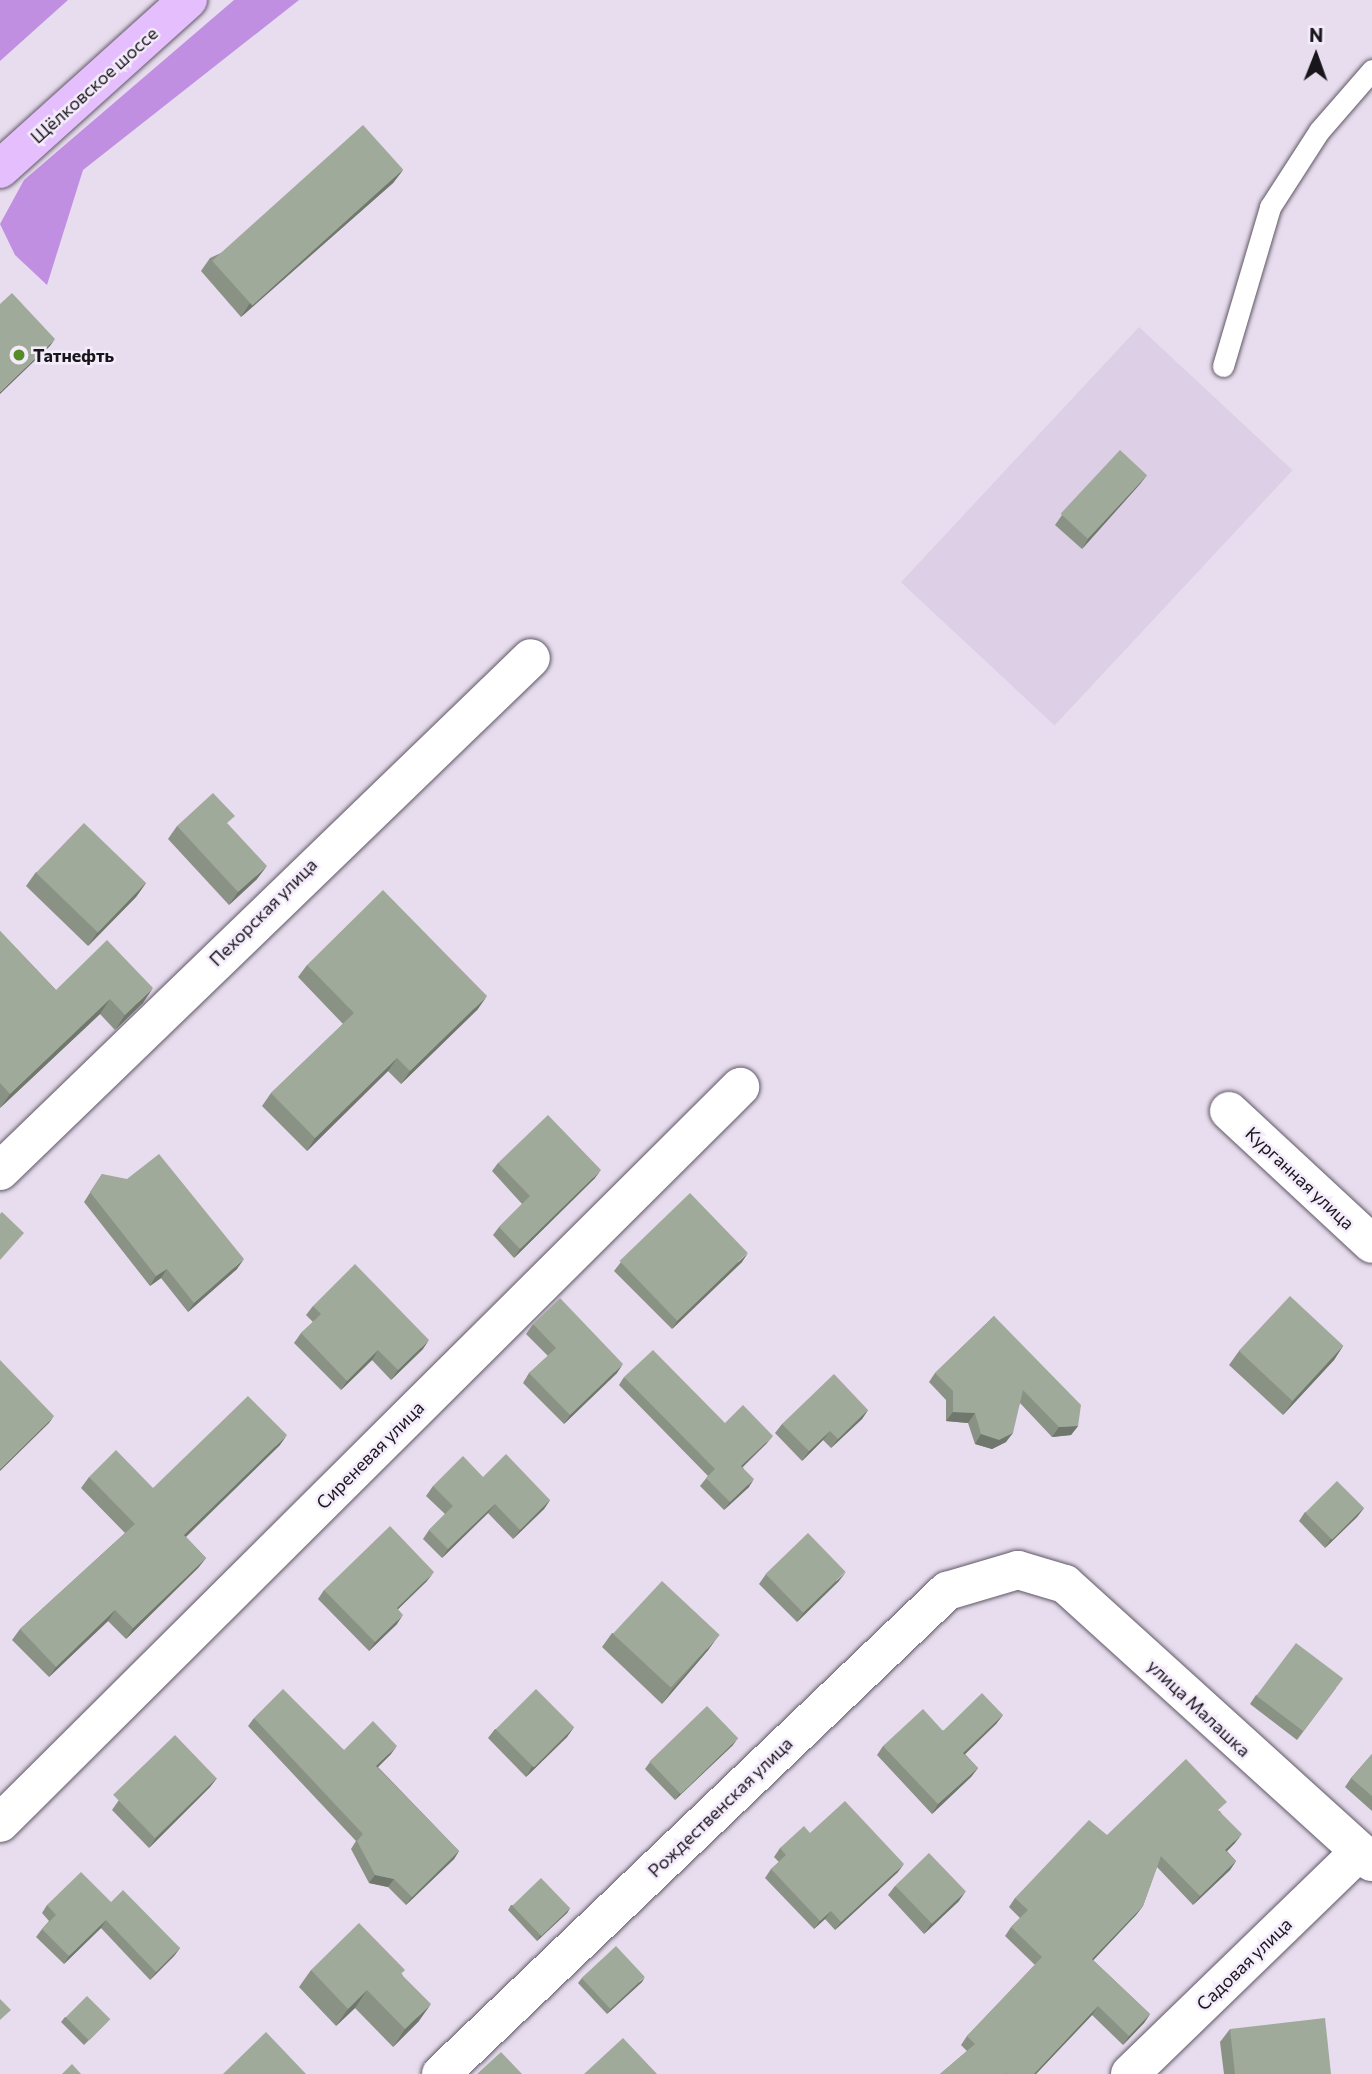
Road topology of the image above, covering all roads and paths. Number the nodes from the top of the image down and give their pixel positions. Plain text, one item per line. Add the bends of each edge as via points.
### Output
1 (188, 0) edge
2 (1372, 71) edge
3 (0, 169) edge
4 (1223, 366) dead end
5 (531, 658) dead end
6 (740, 1087) dead end
7 (1229, 1111) dead end
8 (0, 1171) edge
9 (1372, 1244) edge
10 (1018, 1570) joint
11 (0, 1823) edge
12 (1365, 1858) edge
13 (1135, 2072) edge
14 (441, 2074) edge

1 - 3 main road, Щёлковское шоссе
2 - 4 lane via 1319,131 1270,207
5 - 8 street, Пехорская улица
6 - 11 street, Сиреневая улица
7 - 9 street, Курганная улица
10 - 12 street, улица Малашка via 1065,1584
10 - 14 street, Рождественская улица via 947,1591
12 - 13 street, Садовая улица

